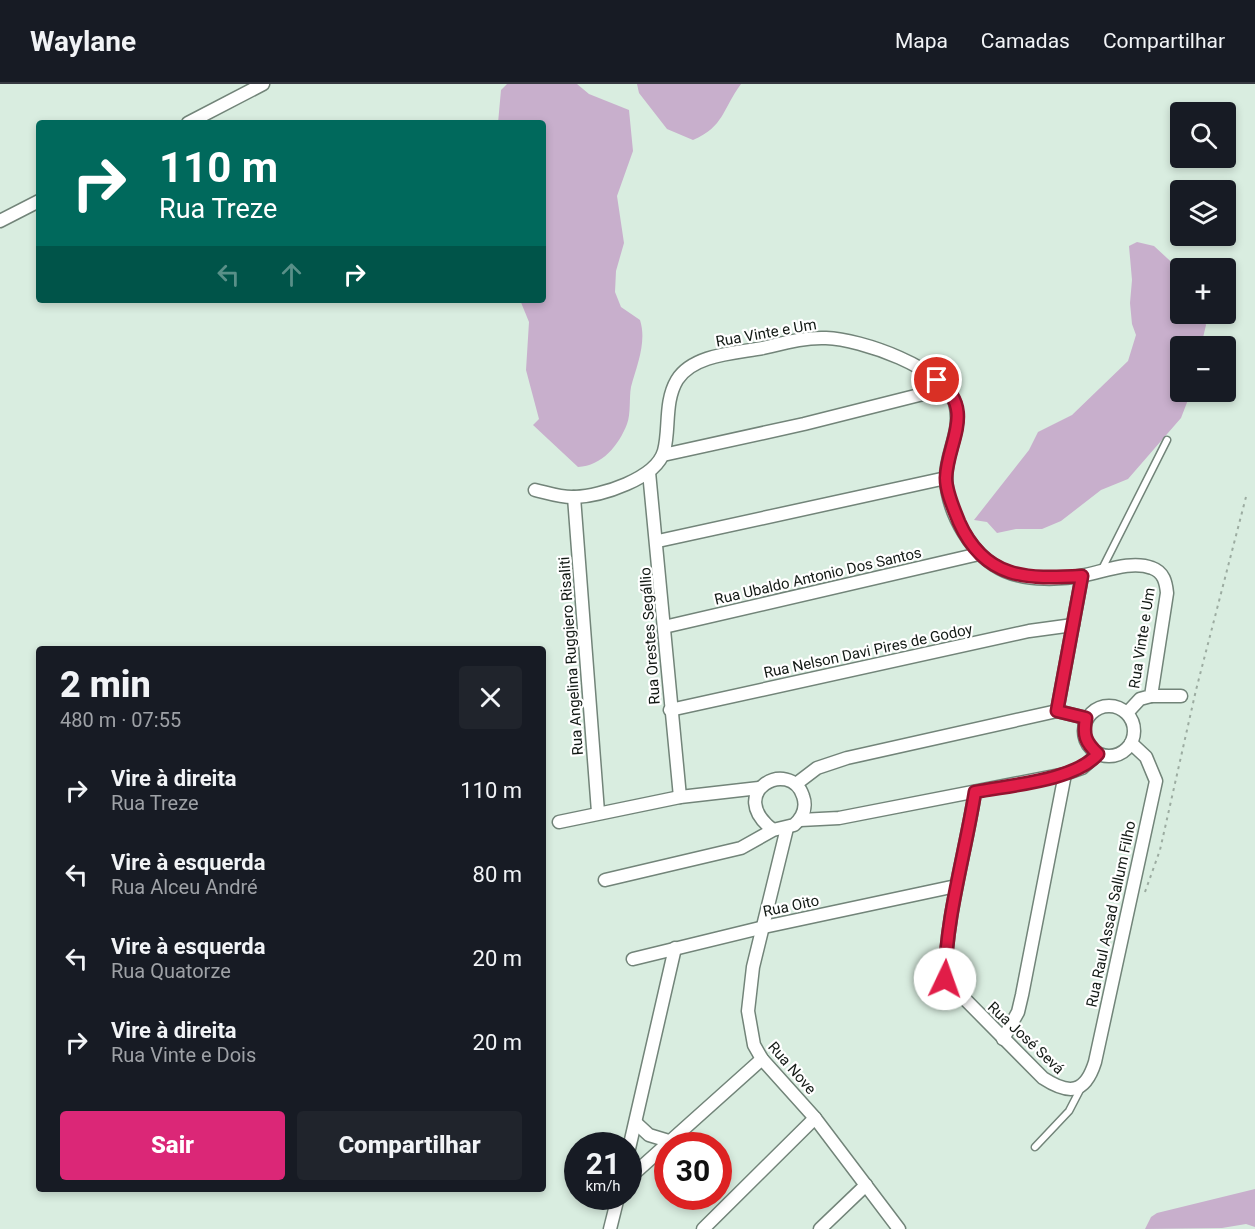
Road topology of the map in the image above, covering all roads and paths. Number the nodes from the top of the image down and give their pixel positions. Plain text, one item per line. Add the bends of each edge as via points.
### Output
1 (263, 84) edge
2 (194, 120) edge
3 (36, 203) edge
4 (0, 221) edge
5 (947, 388) junction
6 (1167, 440) dead end
7 (663, 455) junction
8 (649, 472) junction
9 (946, 478) junction
10 (535, 490) dead end
11 (1247, 493) dead end
12 (574, 497) junction
13 (658, 541) junction
14 (979, 554) junction
15 (1100, 572) junction
16 (1082, 576) junction
17 (1073, 625) junction
18 (664, 627) junction
19 (1151, 696) junction
20 (1181, 696) dead end
21 (670, 710) junction
22 (1057, 711) junction
23 (1127, 713) junction
24 (1086, 718) junction
25 (1131, 743) junction
26 (1098, 754) junction
27 (1065, 774) junction
28 (796, 784) junction
29 (759, 788) junction
30 (975, 792) junction
31 (680, 797) junction
32 (598, 813) junction
33 (800, 820) junction
34 (560, 822) dead end
35 (787, 828) junction
36 (773, 830) junction
37 (605, 880) dead end
38 (956, 886) junction
39 (1142, 898) dead end
40 (764, 927) junction
41 (675, 948) junction
42 (633, 959) dead end
43 (1003, 1039) junction
44 (762, 1059) junction
45 (1078, 1088) junction
46 (815, 1118) junction
47 (636, 1123) junction
48 (634, 1132) edge
49 (683, 1132) edge
50 (654, 1137) edge
51 (1035, 1147) dead end
52 (654, 1157) edge
53 (642, 1167) edge
54 (866, 1185) junction
55 (614, 1210) edge
56 (609, 1229) edge
57 (703, 1229) edge
58 (820, 1229) edge
59 (899, 1229) edge

1 - 2 street
3 - 4 street
5 - 7 street
5 - 7 street, Rua Vinte e Um via 908,361 827,338 802,339 711,359 696,363 675,382
5 - 9 street, Rua Vinte e Um via 955,403 957,434
6 - 15 lane
7 - 8 street
8 - 12 street via 623,486
8 - 13 street, Rua Orestes Segállio
9 - 13 street
9 - 14 street, Rua Vinte e Um via 953,507
10 - 12 street
11 - 39 path via 1160,850
12 - 32 street, Rua Angelina Ruggiero Risaliti
13 - 18 street, Rua Orestes Segállio
14 - 16 street, Rua Vinte e Um via 1003,571 1023,577
14 - 18 street, Rua Ubaldo Antonio Dos Santos
15 - 16 street, Rua Vinte e Um
15 - 19 street, Rua Vinte e Um via 1142,566 1155,568 1165,578 1167,593
16 - 17 street
17 - 21 street, Rua Nelson Davi Pires de Godoy
17 - 22 street
18 - 21 street, Rua Orestes Segállio
19 - 20 street
19 - 23 street, Rua Vinte e Um via 1140,699
21 - 31 street, Rua Orestes Segállio
22 - 24 street
22 - 28 street via 847,758 816,768
23 - 24 street via 1117,706 1104,705
23 - 25 street via 1133,723
24 - 26 street via 1083,733
25 - 26 street via 1123,752 1111,756
25 - 45 street, Rua Raul Assad Sallum Filho via 1146,757 1156,781 1095,1062 1090,1078
26 - 27 street via 1082,768
27 - 30 street
27 - 43 street via 1022,996
28 - 29 street via 776,778
28 - 33 street via 805,801
29 - 31 street
29 - 36 street via 754,798 755,810
30 - 33 street via 839,818
30 - 38 street, Rua José Sevá
31 - 32 street
32 - 34 street
33 - 35 street
35 - 36 street
35 - 40 street, Rua Nove
36 - 37 street via 741,848
38 - 40 street, Rua Oito
38 - 43 street, Rua José Sevá via 945,979
40 - 41 street, Rua Oito
40 - 44 street, Rua Nove via 753,967 748,1011 754,1045
41 - 42 street, Rua Oito
41 - 47 street
43 - 45 street, Rua José Sevá via 1042,1078 1056,1087
44 - 46 street, Rua Nove
44 - 49 street
45 - 51 lane via 1069,1111
46 - 54 street, Rua Nove
46 - 57 street
47 - 48 street
47 - 50 street
52 - 53 street
54 - 58 street
54 - 59 street, Rua Nove
55 - 56 street

